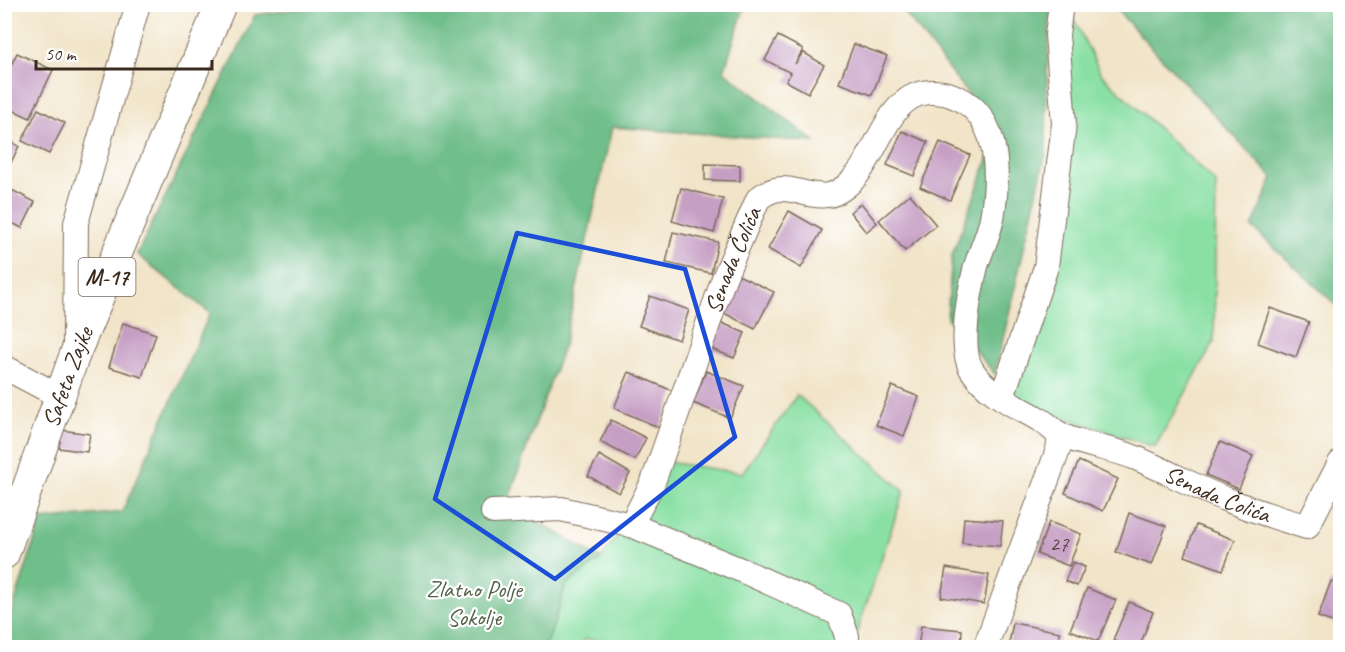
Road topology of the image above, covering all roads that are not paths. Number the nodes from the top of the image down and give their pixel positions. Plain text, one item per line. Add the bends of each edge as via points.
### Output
1 (138, 4) edge
2 (221, 4) edge
3 (1061, 4) edge
4 (75, 354) junction
5 (4, 367) edge
6 (61, 397) junction
7 (1002, 397) junction
8 (1060, 435) junction
9 (1341, 463) edge
10 (493, 512) dead end
11 (631, 525) junction
12 (4, 554) edge
13 (847, 648) edge
14 (985, 648) edge

1 - 4 street via 76,223
2 - 4 main road, Safeta Zajke / M-17
3 - 7 street via 1057,35 1064,124 1046,267
4 - 6 main road, Safeta Zajke / M-17
5 - 6 street
6 - 12 main road, Safeta Zajke / M-17
7 - 8 street, Senada Čolića
7 - 11 street, Senada Čolića via 970,369 966,350 967,315 976,266 992,220 996,186 993,142 977,112 962,99 947,92 928,92 910,97 897,110 858,174 845,186 830,195 781,188 768,190 758,198 724,278 653,482
8 - 9 street, Senada Čolića via 1134,457 1232,502 1307,527
8 - 14 street via 1058,450
10 - 11 street via 561,509
11 - 13 street via 839,614

